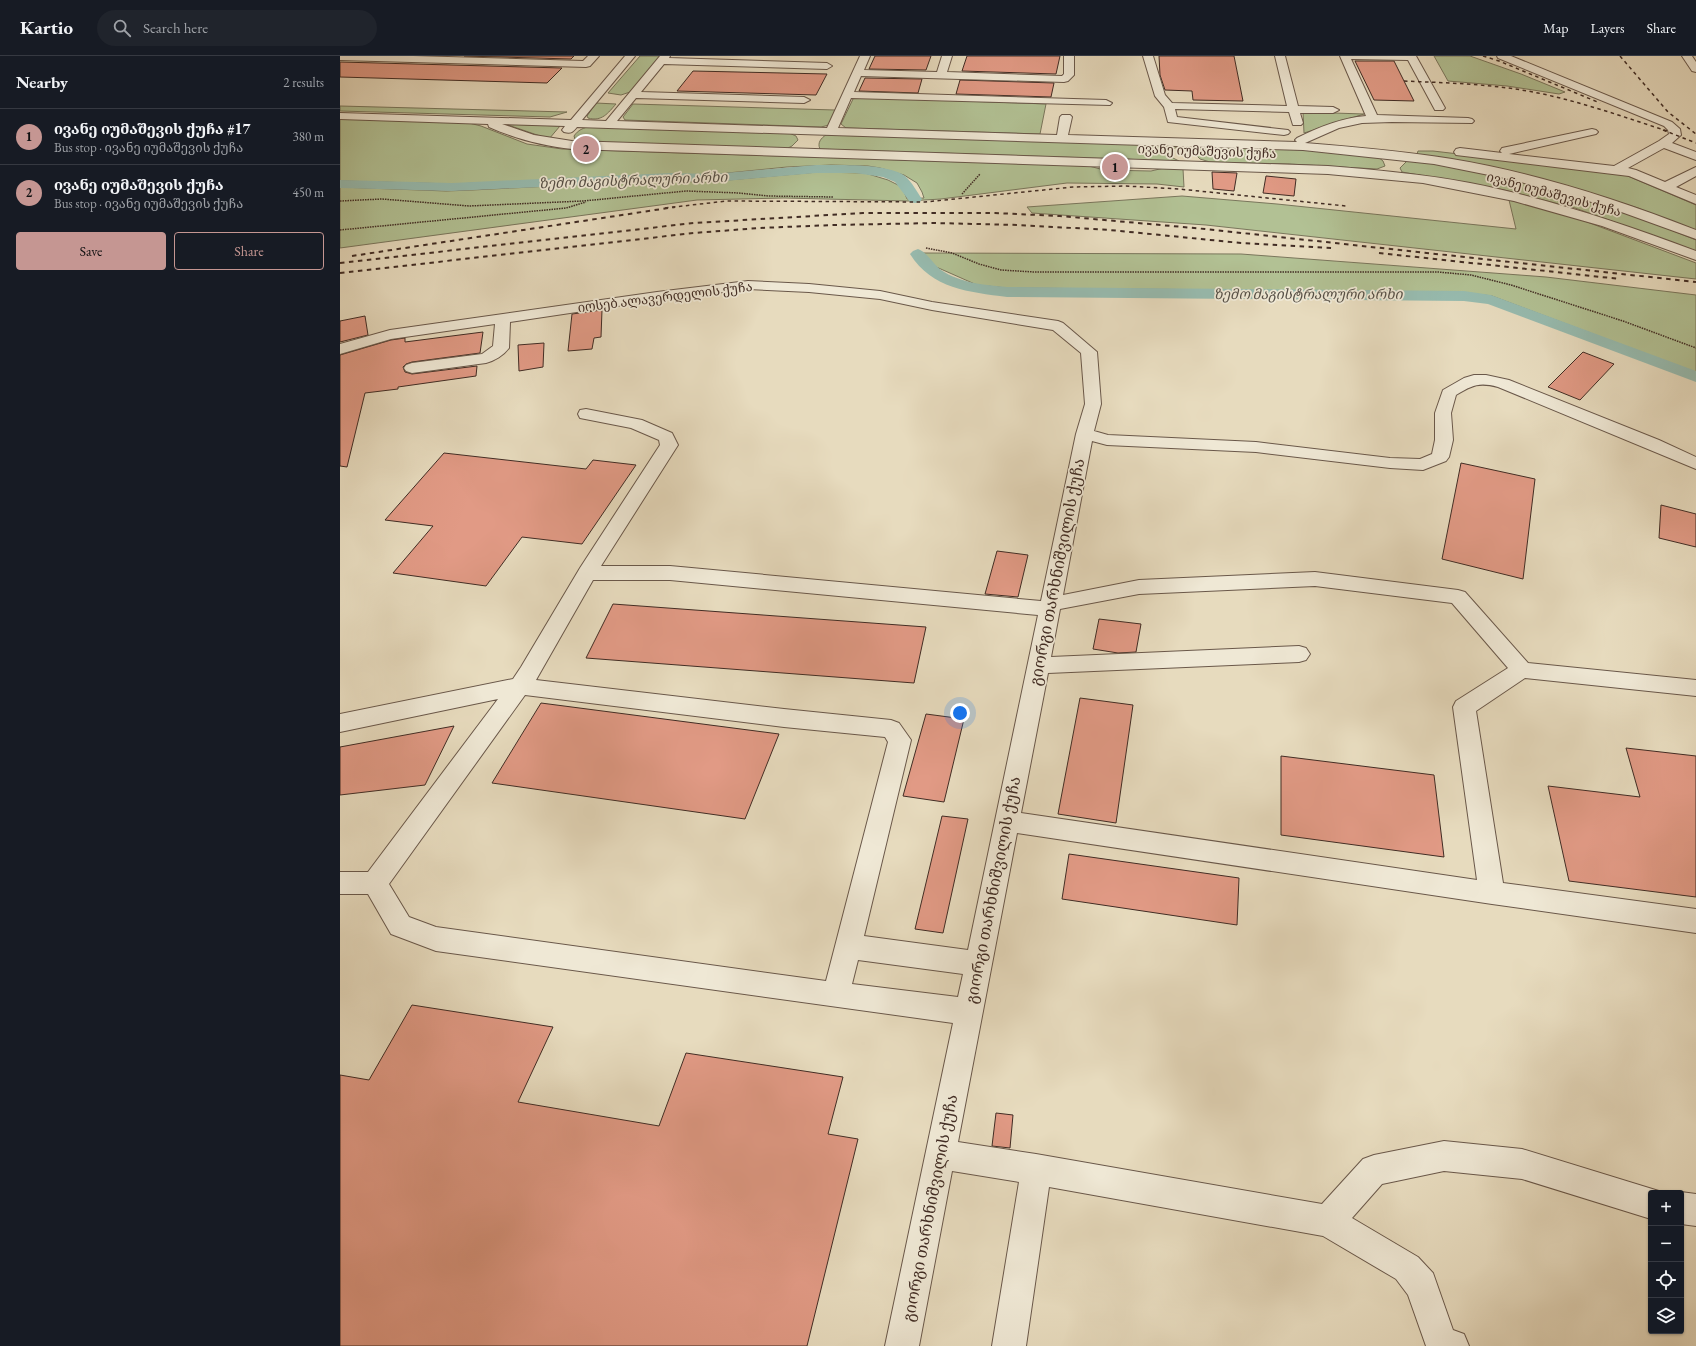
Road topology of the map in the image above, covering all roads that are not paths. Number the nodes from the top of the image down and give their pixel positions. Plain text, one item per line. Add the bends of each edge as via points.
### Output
1 (594, 56) edge
2 (630, 56) edge
3 (677, 56) edge
4 (865, 56) edge
5 (947, 56) edge
6 (1069, 56) edge
7 (1148, 56) edge
8 (1280, 56) edge
9 (1345, 56) edge
10 (1350, 56) edge
11 (1502, 56) edge
12 (1687, 56) edge
13 (340, 57) edge
14 (664, 59) edge
15 (827, 66) dead end
16 (1696, 69) edge
17 (857, 73) junction
18 (941, 76) junction
19 (633, 95) junction
20 (847, 95) junction
21 (804, 100) dead end
22 (1106, 103) dead end
23 (1169, 106) junction
24 (1367, 106) junction
25 (1381, 106) dead end
26 (1424, 107) dead end
27 (1294, 109) junction
28 (1333, 110) dead end
29 (340, 116) edge
30 (1066, 117) dead end
31 (481, 119) junction
32 (1373, 120) junction
33 (1468, 121) dead end
34 (574, 122) junction
35 (610, 123) junction
36 (816, 130) junction
37 (831, 131) junction
38 (1592, 132) dead end
39 (1062, 138) junction
40 (1301, 140) junction
41 (1201, 143) junction
42 (561, 144) junction
43 (1663, 144) junction
44 (1438, 149) dead end
45 (1452, 150) dead end
46 (805, 153) junction
47 (1491, 155) junction
48 (1402, 156) junction
49 (1696, 156) edge
50 (1202, 166) junction
51 (1616, 170) junction
52 (1696, 171) edge
53 (1393, 175) junction
54 (1666, 187) junction
55 (1696, 200) edge
56 (1696, 236) edge
57 (1696, 256) edge
58 (504, 318) junction
59 (340, 349) edge
60 (412, 368) dead end
61 (586, 414) dead end
62 (1085, 434) junction
63 (1696, 464) edge
64 (587, 573) junction
65 (1050, 606) junction
66 (1298, 654) dead end
67 (1038, 666) junction
68 (1522, 670) junction
69 (519, 686) junction
70 (1696, 688) edge
71 (340, 723) edge
72 (1007, 821) junction
73 (340, 883) edge
74 (376, 883) junction
75 (1492, 893) junction
76 (1696, 921) edge
77 (848, 946) junction
78 (978, 964) junction
79 (836, 995) junction
80 (969, 1012) junction
81 (941, 1154) junction
82 (1036, 1169) junction
83 (1648, 1202) edge
84 (1684, 1208) edge
85 (1696, 1210) edge
86 (1328, 1220) junction
87 (902, 1346) edge
88 (1009, 1346) edge
89 (1452, 1346) edge

1 - 13 street via 586,64
2 - 34 street
3 - 14 street
4 - 17 street
5 - 18 street
6 - 18 street via 1069,75 1064,79
7 - 23 street via 1160,96
8 - 27 street
9 - 24 street
10 - 26 street via 1412,57 1439,108
11 - 43 street via 1668,124 1674,129 1675,135
12 - 16 street
14 - 15 street
14 - 19 street
17 - 18 street
17 - 20 street
19 - 21 street
19 - 35 street
20 - 22 street
20 - 37 street
23 - 27 street
23 - 40 street via 1172,120
24 - 25 street
24 - 32 street
27 - 28 street
27 - 40 street
29 - 31 street, ივანე იუმაშევის ქუჩა
30 - 39 street
31 - 34 street, ივანე იუმაშევის ქუჩა
31 - 42 street, ივანე იუმაშევის ქუჩა via 513,134
32 - 33 street
32 - 40 street via 1347,122
34 - 35 street, ივანე იუმაშევის ქუჩა
34 - 42 street via 562,138
35 - 36 street, ივანე იუმაშევის ქუჩა
36 - 37 street, ივანე იუმაშევის ქუჩა
36 - 46 street
37 - 39 street, ივანე იუმაშევის ქუჩა
38 - 47 street
39 - 41 street, ივანე იუმაშევის ქუჩა
40 - 41 street, ივანე იუმაშევის ქუჩა
40 - 48 street, ივანე იუმაშევის ქუჩა
41 - 50 street via 1192,146 1185,153 1188,160
42 - 46 street, ივანე იუმაშევის ქუჩა
43 - 49 street
43 - 51 street
44 - 48 street via 1419,149
45 - 47 street
46 - 50 street, ივანე იუმაშევის ქუჩა
47 - 51 street
48 - 53 street
48 - 56 street, ივანე იუმაშევის ქუჩა via 1461,165 1568,190 1615,204
50 - 53 street, ივანე იუმაშევის ქუჩა
51 - 54 street via 1632,173
52 - 54 street
53 - 57 street, ივანე იუმაშევის ქუჩა via 1487,191 1547,205
54 - 55 street
58 - 59 street, იოსებ ალავერდელის ქუჩა via 390,335
58 - 60 street via 501,348 486,358
58 - 62 street, იოსებ ალავერდელის ქუჩა via 748,285 880,295 1058,326 1089,352 1093,404
61 - 64 street via 636,424 666,437 668,446
62 - 63 street via 1107,440 1256,447 1424,465 1440,457 1444,440 1443,413 1449,393 1468,381 1483,378 1503,383
62 - 65 street, გიორგი თარხნიშვილის ქუჩა
64 - 65 street via 670,573
64 - 69 street
65 - 67 street, გიორგი თარხნიშვილის ქუჩა
65 - 68 street via 1139,587 1315,579 1458,597
66 - 67 street
67 - 72 street, გიორგი თარხნიშვილის ქუჩა
68 - 70 street
68 - 75 street via 1464,707
69 - 71 street
69 - 74 street
69 - 77 street via 891,729 900,740
72 - 75 street
72 - 78 street, გიორგი თარხნიშვილის ქუჩა
73 - 74 street
74 - 79 street via 400,926 436,939
75 - 76 street
77 - 78 street
77 - 79 street
78 - 80 street, გიორგი თარხნიშვილის ქუჩა
79 - 80 street
80 - 81 street, გიორგი თარხნიშვილის ქუჩა
81 - 82 street
81 - 87 street, გიორგი თარხნიშვილის ქუჩა
82 - 86 street
82 - 88 street
83 - 86 street via 1522,1164 1444,1156 1374,1170
84 - 85 street
86 - 89 street via 1407,1268 1421,1285 1442,1345

